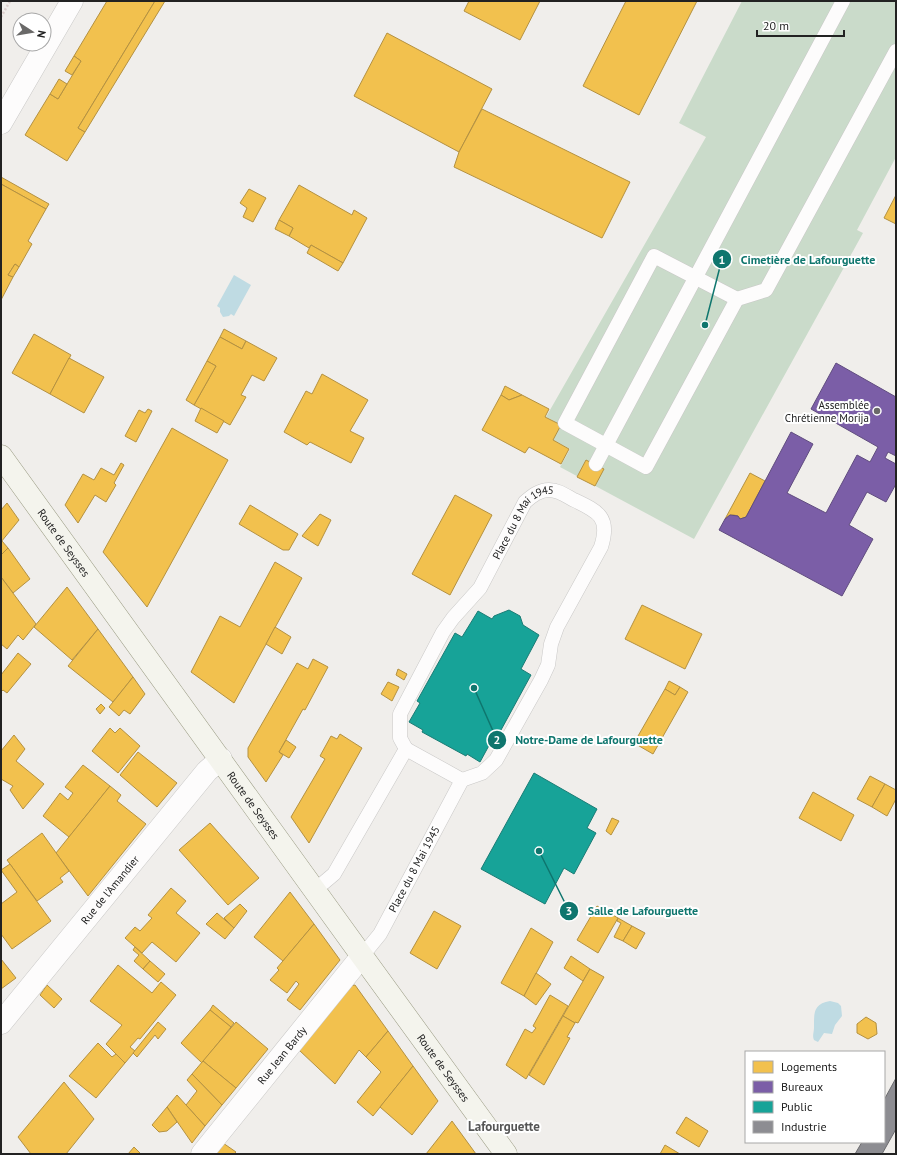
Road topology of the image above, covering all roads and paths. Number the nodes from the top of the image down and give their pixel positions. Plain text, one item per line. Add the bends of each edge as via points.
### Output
1 (10, 1) edge
2 (72, 1) edge
3 (843, 1) edge
4 (1, 17) edge
5 (896, 51) edge
6 (1, 123) edge
7 (696, 278) junction
8 (737, 299) junction
9 (607, 446) junction
10 (2, 458) edge
11 (596, 464) dead end
12 (406, 749) junction
13 (220, 759) junction
14 (462, 780) junction
15 (315, 890) junction
16 (362, 956) junction
17 (1, 1023) edge
18 (202, 1154) edge
19 (506, 1154) edge

1 - 4 path
2 - 6 street
3 - 7 lane
5 - 8 lane via 766,290
7 - 8 lane
7 - 9 lane
7 - 9 lane via 654,256 565,423
8 - 9 lane via 646,467
9 - 11 lane
10 - 13 main road, Route de Seysses
12 - 14 lane
12 - 14 lane, Place du 8 Mai 1945 via 400,738 400,714 443,632 480,588 525,502 535,494 548,490 559,492 597,512 603,520 605,534 601,547 557,627 548,665 541,680 496,760 482,773
12 - 15 lane via 334,874
13 - 15 main road, Route de Seysses
13 - 17 street, Rue de l'Amandier via 203,776
14 - 16 lane, Place du 8 Mai 1945 via 380,934
15 - 16 main road, Route de Seysses
16 - 18 street, Rue Jean Bardy
16 - 19 main road, Route de Seysses

